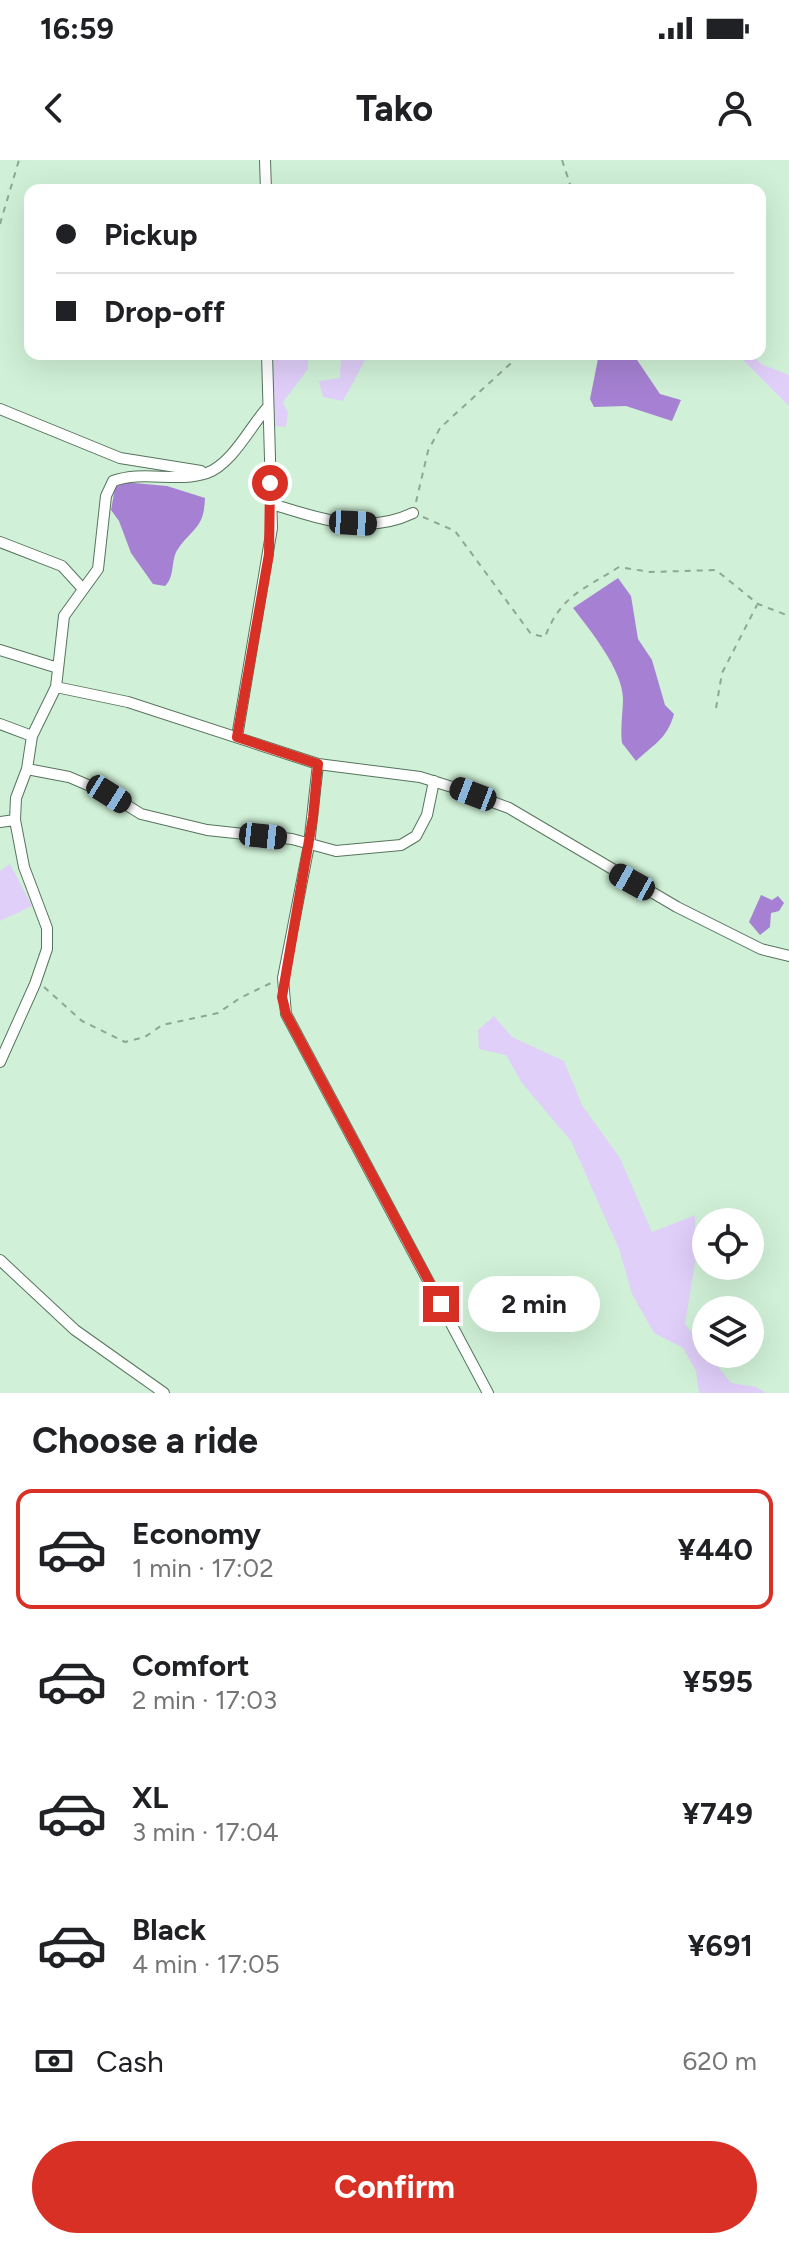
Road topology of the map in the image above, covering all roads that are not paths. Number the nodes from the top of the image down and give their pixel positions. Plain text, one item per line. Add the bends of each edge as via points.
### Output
1 (265, 160) edge
2 (266, 184) edge
3 (267, 360) edge
4 (267, 408) junction
5 (0, 409) edge
6 (207, 473) junction
7 (272, 504) junction
8 (413, 513) road end
9 (0, 542) edge
10 (83, 589) junction
11 (0, 650) edge
12 (58, 668) junction
13 (56, 687) junction
14 (0, 724) edge
15 (32, 736) junction
16 (237, 737) junction
17 (318, 764) junction
18 (27, 769) junction
19 (434, 781) junction
20 (15, 820) junction
21 (0, 822) edge
22 (309, 845) junction
23 (789, 956) edge
24 (0, 1062) edge
25 (0, 1260) edge
26 (164, 1393) edge
27 (488, 1393) edge

1 - 2 street
3 - 4 street
4 - 6 street via 227,458
4 - 7 street
5 - 6 street via 120,458
6 - 10 street via 128,475 113,481 106,496 98,569
7 - 8 street via 315,520 353,523 397,521
7 - 16 street via 269,554
9 - 10 street via 62,566
10 - 12 street via 64,616
11 - 12 street
12 - 13 street
13 - 15 street
13 - 16 street via 128,702
14 - 15 street
15 - 18 street
16 - 17 street
17 - 19 street
17 - 22 street
18 - 20 street via 16,798
18 - 22 street via 69,777 141,814
19 - 22 street via 427,815 416,836 401,845 336,851
19 - 23 street via 509,808 677,907 761,949
20 - 21 street
20 - 24 street via 24,867 47,928 47,949
22 - 27 street via 283,978 286,1014
25 - 26 street via 75,1330

